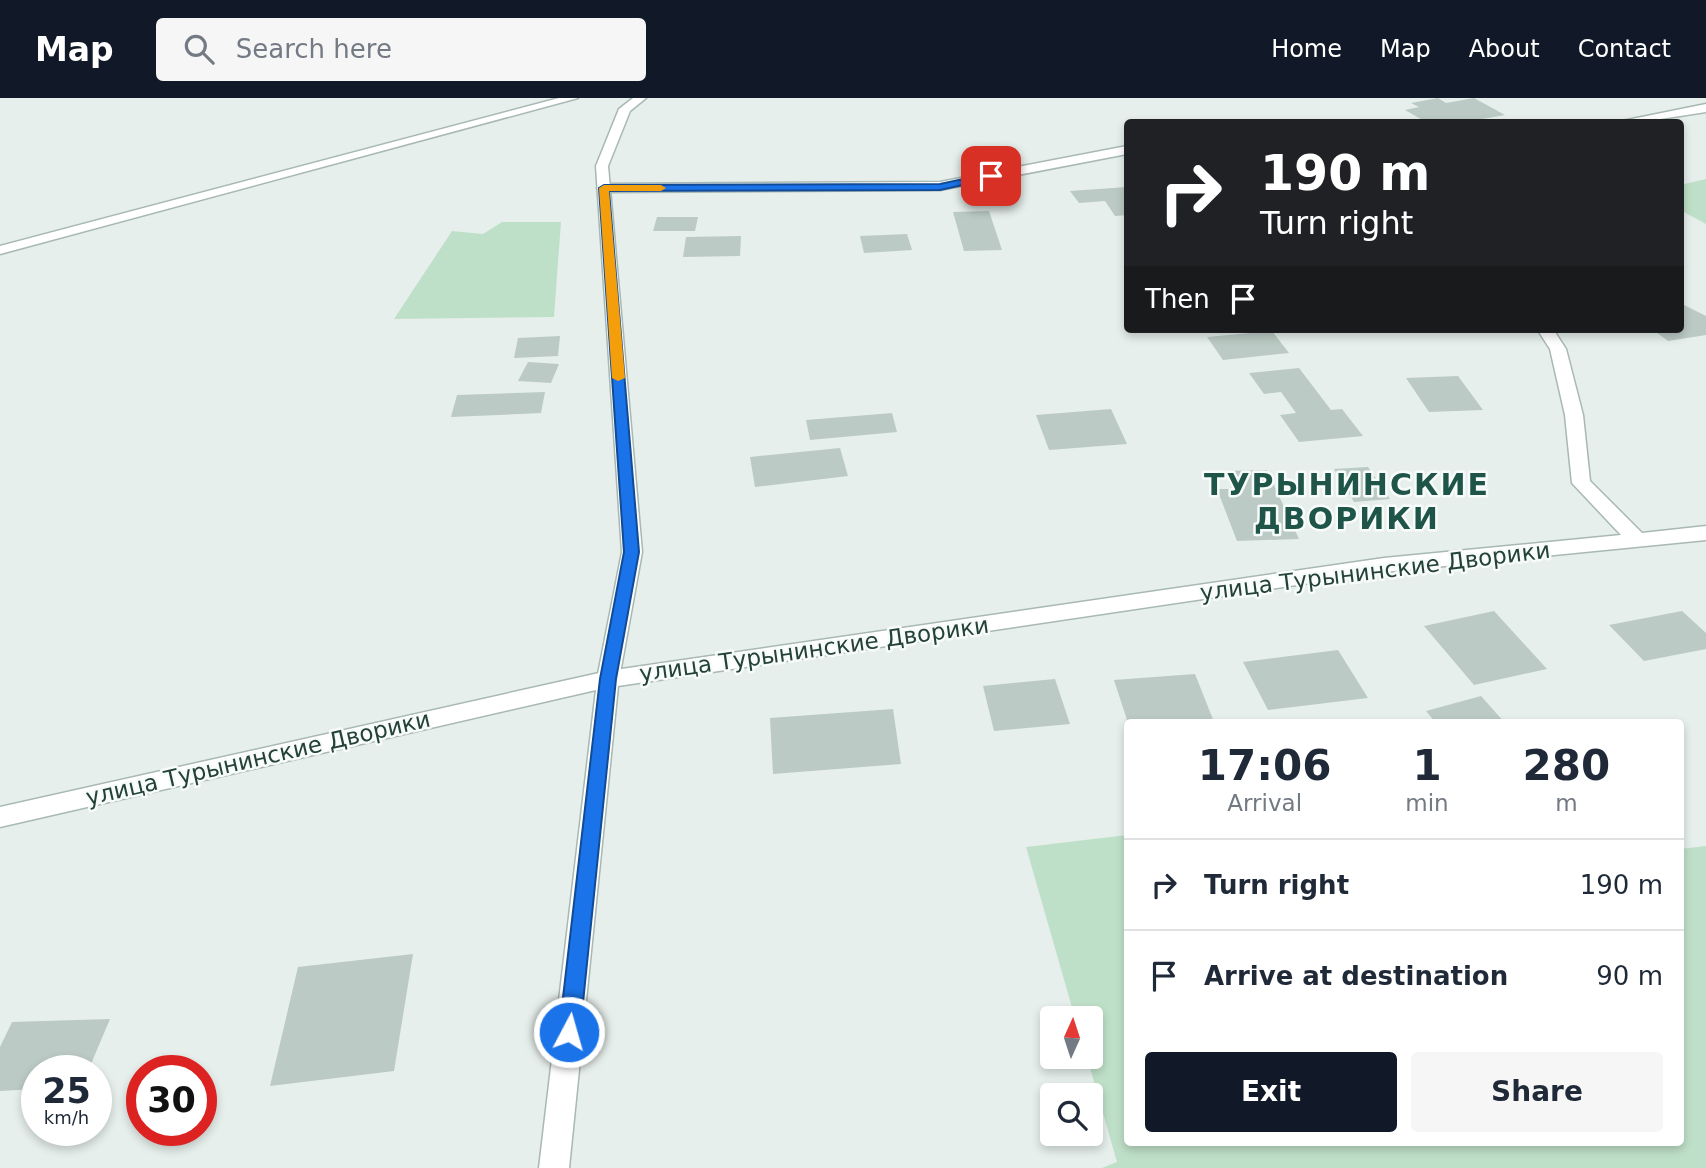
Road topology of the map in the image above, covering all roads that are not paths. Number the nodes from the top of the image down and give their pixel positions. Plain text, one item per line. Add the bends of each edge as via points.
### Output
1 (572, 98) edge
2 (640, 98) edge
3 (1706, 108) edge
4 (1641, 119) edge
5 (1124, 151) edge
6 (604, 188) junction
7 (0, 250) edge
8 (1548, 333) edge
9 (1706, 533) edge
10 (1637, 540) junction
11 (608, 679) junction
12 (0, 817) edge
13 (554, 1168) edge

1 - 7 street
2 - 6 street via 625,109 602,166
3 - 4 street
5 - 6 street via 940,187
6 - 11 street via 632,552
8 - 10 street via 1558,349 1574,415 1581,483
9 - 10 street, улица Турынинские Дворики
10 - 11 street, улица Турынинские Дворики via 1384,565
11 - 12 street, улица Турынинские Дворики
11 - 13 street

